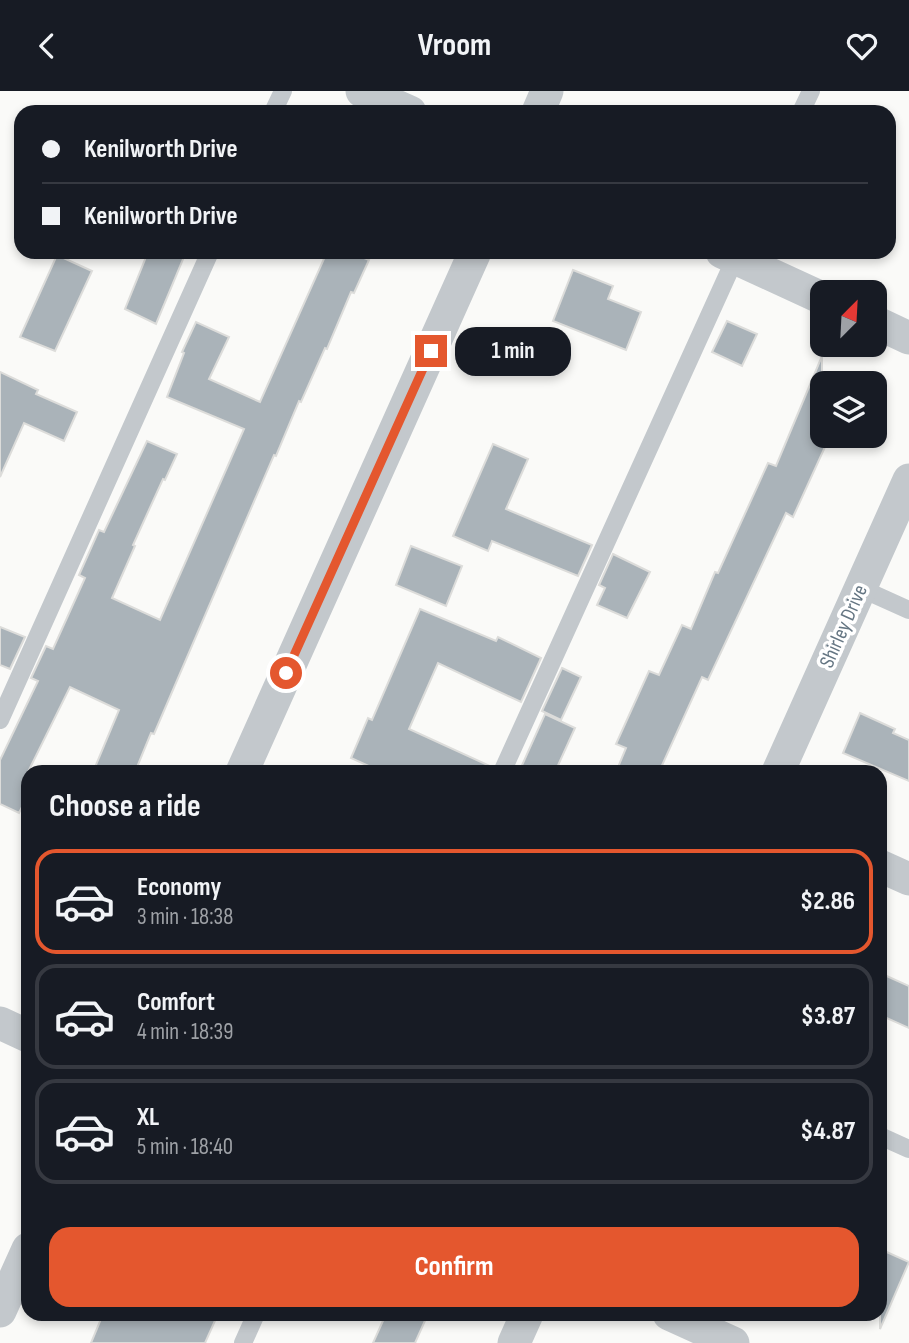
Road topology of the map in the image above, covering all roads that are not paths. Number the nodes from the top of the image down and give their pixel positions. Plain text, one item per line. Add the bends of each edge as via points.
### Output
1 (362, 91) edge
2 (394, 105) edge
3 (207, 259) edge
4 (472, 259) edge
5 (730, 259) edge
6 (742, 259) edge
7 (810, 292) edge
8 (887, 328) edge
9 (909, 338) edge
10 (909, 480) edge
11 (860, 588) junction
12 (909, 610) edge
13 (0, 720) edge
14 (245, 765) edge
15 (505, 765) edge
16 (781, 765) edge
17 (887, 869) edge
18 (909, 879) edge
19 (0, 1023) edge
20 (21, 1033) edge
21 (887, 1139) edge
22 (909, 1149) edge
23 (21, 1264) edge
24 (0, 1311) edge
25 (253, 1321) edge
26 (524, 1321) edge
27 (684, 1321) edge
28 (243, 1343) edge
29 (514, 1343) edge
30 (733, 1343) edge

1 - 2 street
3 - 13 lane
4 - 14 street
5 - 15 lane
6 - 7 street
8 - 9 street
10 - 11 street, Shirley Drive
11 - 12 lane
11 - 16 street, Shirley Drive
17 - 18 street
19 - 20 street
21 - 22 lane
23 - 24 street
25 - 28 lane
26 - 29 street
27 - 30 street

